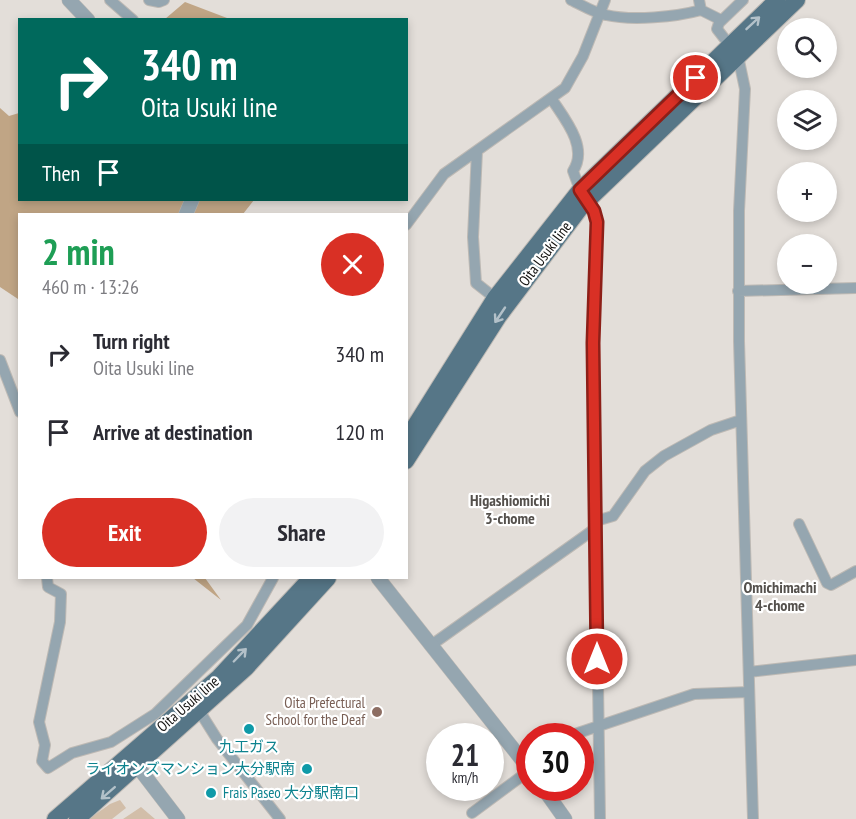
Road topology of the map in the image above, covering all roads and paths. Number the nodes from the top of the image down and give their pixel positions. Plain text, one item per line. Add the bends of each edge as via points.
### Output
1 (69, 0) edge
2 (110, 0) edge
3 (149, 0) edge
4 (164, 0) edge
5 (571, 0) edge
6 (605, 0) edge
7 (743, 0) edge
8 (777, 0) edge
9 (797, 0) edge
10 (700, 5) edge
11 (601, 14) junction
12 (86, 18) edge
13 (131, 18) edge
14 (721, 20) junction
15 (734, 51) junction
16 (551, 98) junction
17 (477, 151) junction
18 (584, 195) junction
19 (408, 222) edge
20 (856, 288) edge
21 (738, 291) junction
22 (495, 298) junction
23 (0, 360) edge
24 (18, 407) edge
25 (741, 420) junction
26 (408, 437) edge
27 (408, 458) edge
28 (799, 524) dead end
29 (596, 525) junction
30 (856, 571) edge
31 (47, 579) edge
32 (272, 579) edge
33 (310, 579) edge
34 (327, 579) edge
35 (379, 579) edge
36 (430, 646) junction
37 (856, 660) edge
38 (749, 672) junction
39 (749, 692) junction
40 (200, 712) junction
41 (598, 726) junction
42 (594, 727) edge
43 (516, 750) edge
44 (133, 761) junction
45 (516, 775) edge
46 (552, 801) edge
47 (472, 813) dead end
48 (55, 819) edge
49 (77, 819) edge
50 (178, 819) edge
51 (280, 819) edge
52 (565, 819) edge
53 (600, 819) edge
54 (753, 819) edge

1 - 12 street
2 - 13 street
3 - 4 street
5 - 11 street
6 - 11 street
7 - 14 street
15 -> 8 main road, Oita Usuki line
9 - 15 main road, Oita Usuki line
10 - 11 street via 680,15
10 - 14 street
11 - 16 street via 573,78
14 - 15 street via 718,32
15 - 18 main road, Oita Usuki line
15 - 21 street via 745,89
16 - 17 street
16 - 18 street via 579,149 579,162 573,171
17 - 19 street via 444,174
17 - 22 street via 473,237 476,283
18 - 22 main road, Oita Usuki line
18 -> 27 main road, Oita Usuki line via 500,315
18 - 29 street via 597,222 593,343
20 - 21 street
21 - 25 street
22 - 26 main road, Oita Usuki line
23 - 24 street
25 - 29 street via 664,456 645,471 613,516
25 - 38 street
28 - 30 street via 827,583 831,585
29 - 36 street
29 - 41 street
31 - 32 street via 48,587 61,594 60,622 39,722 45,745 42,761 48,768 72,753 111,742 155,714 247,625
44 -> 33 main road, Oita Usuki line via 219,677
34 - 40 main road, Oita Usuki line via 271,643
35 - 36 street
36 - 43 street
37 - 38 street
38 - 39 street
39 - 41 street via 694,694
39 - 54 street
40 - 44 main road, Oita Usuki line
40 - 51 street
41 - 42 street
41 - 53 street
44 - 48 main road, Oita Usuki line
44 -> 49 main road, Oita Usuki line
44 - 50 street
45 - 47 street
46 - 52 street

